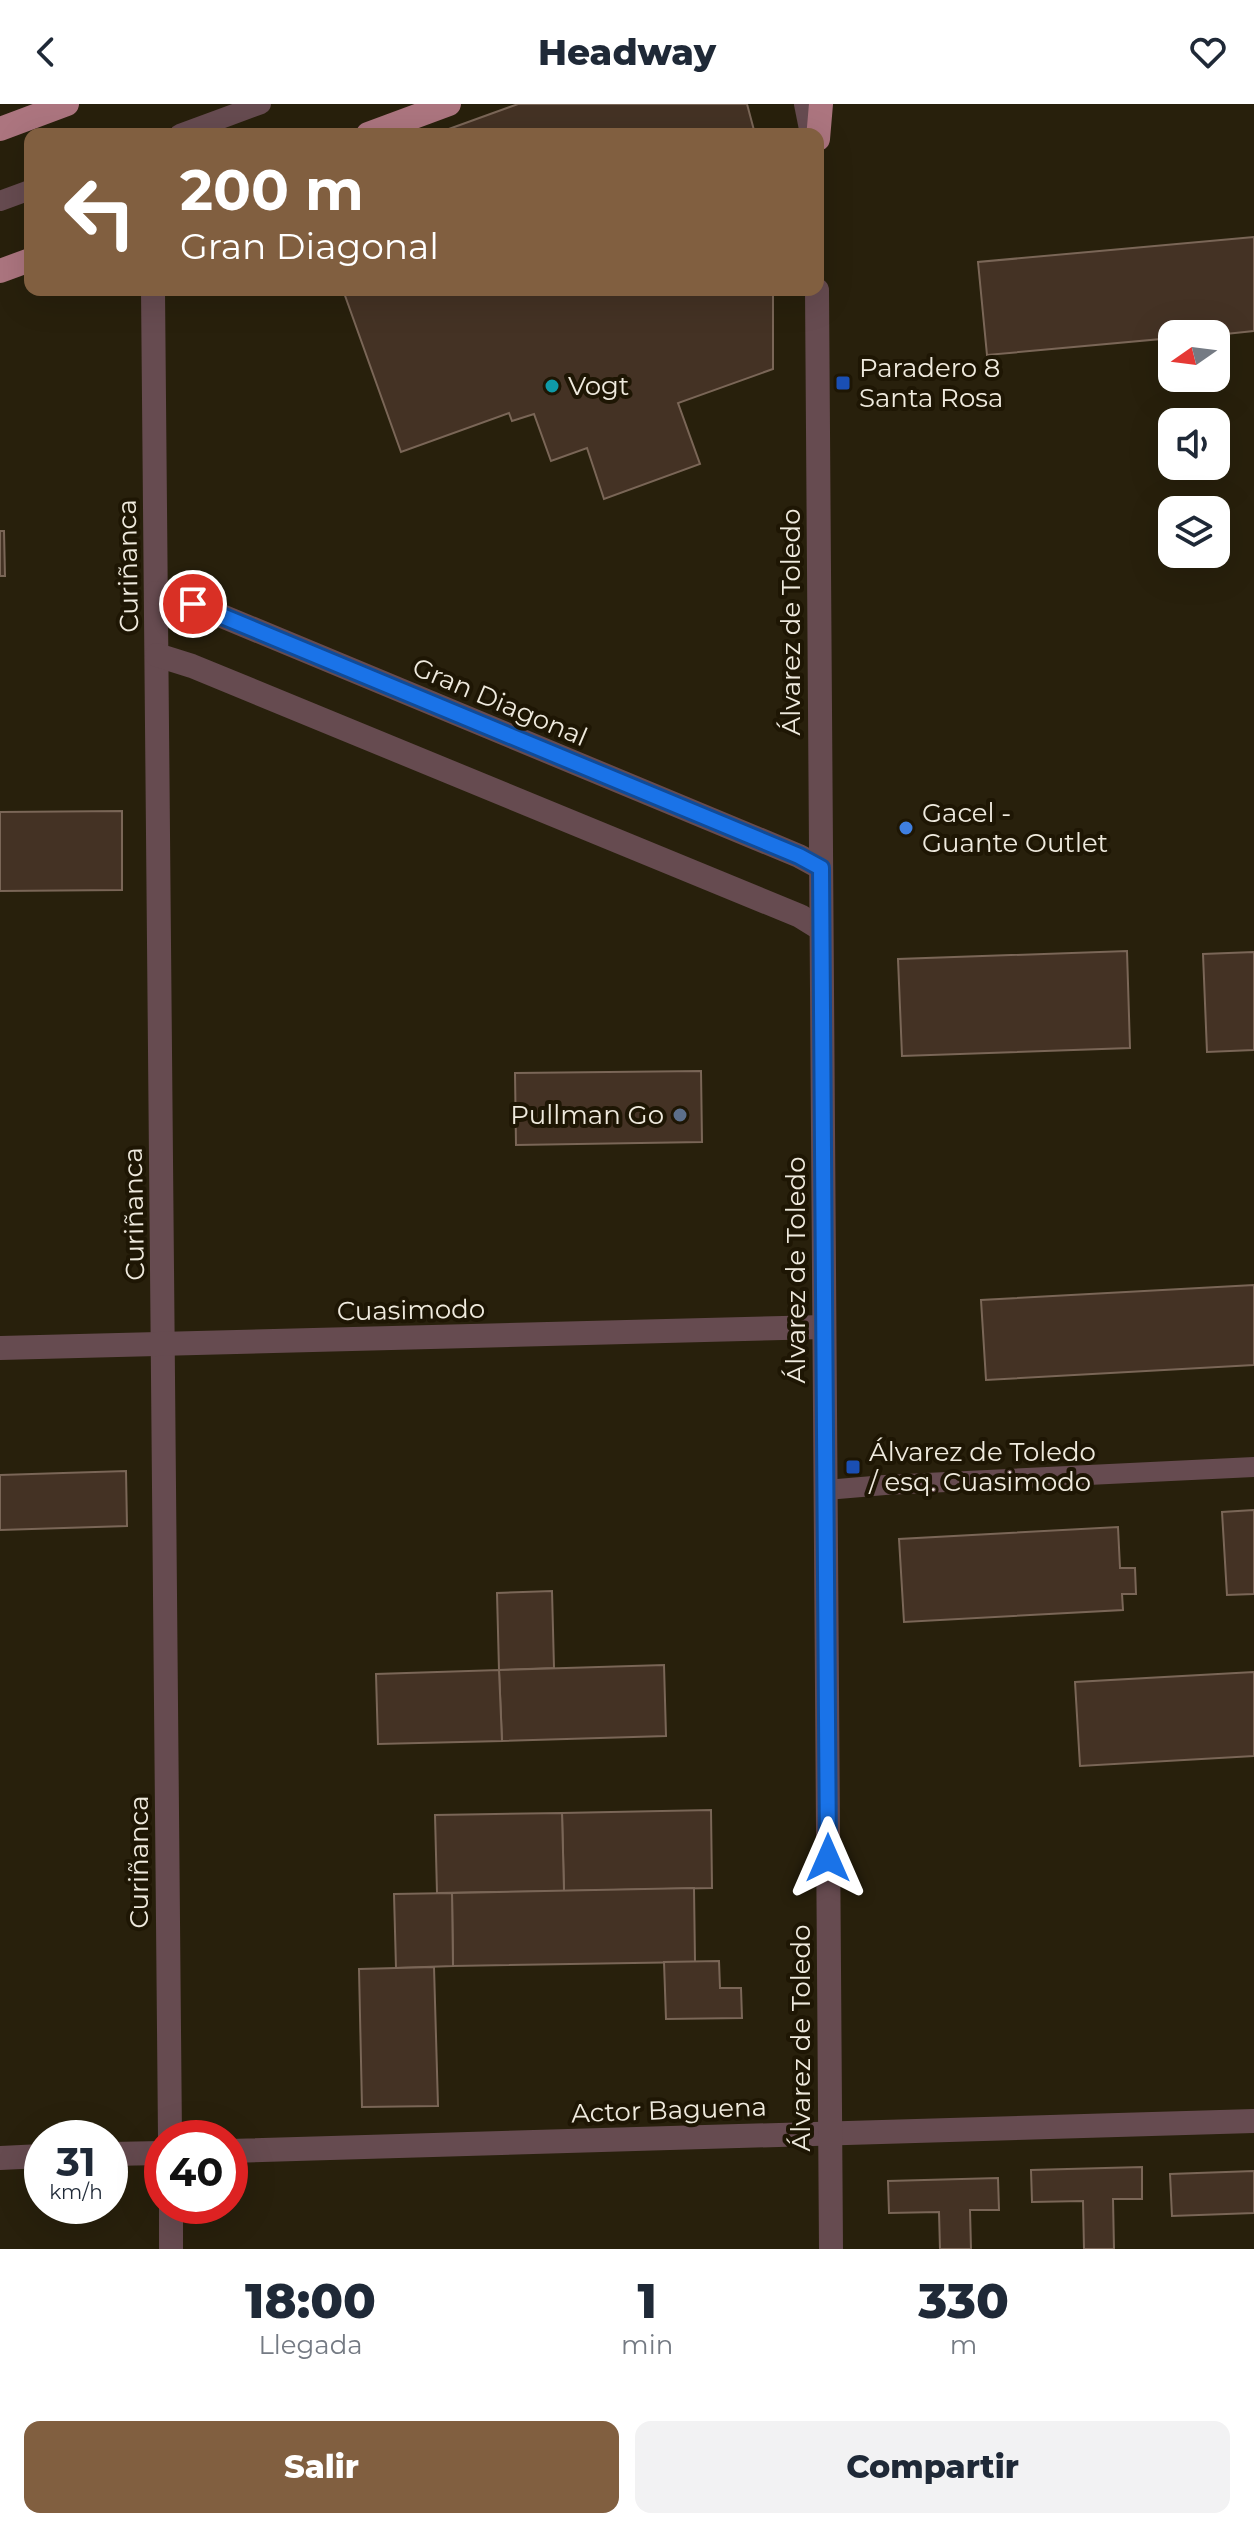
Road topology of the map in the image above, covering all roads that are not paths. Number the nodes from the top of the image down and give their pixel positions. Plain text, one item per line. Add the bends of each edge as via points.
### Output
1 (67, 104) edge
2 (261, 104) edge
3 (449, 104) edge
4 (806, 104) edge
5 (821, 104) edge
6 (196, 128) edge
7 (384, 128) edge
8 (811, 128) edge
9 (819, 128) edge
10 (0, 129) edge
11 (24, 192) edge
12 (0, 201) edge
13 (24, 262) edge
14 (0, 271) edge
15 (153, 296) edge
16 (817, 296) edge
17 (156, 593) junction
18 (157, 655) junction
19 (821, 868) junction
20 (821, 929) junction
21 (824, 1327) junction
22 (163, 1343) junction
23 (0, 1348) edge
24 (1254, 1467) edge
25 (826, 1490) junction
26 (170, 2120) edge
27 (1254, 2121) edge
28 (830, 2133) junction
29 (248, 2150) edge
30 (24, 2157) edge
31 (0, 2158) edge
32 (171, 2224) edge
33 (171, 2249) edge
34 (831, 2249) edge

1 - 10 main road
2 - 6 lane
3 - 7 main road
4 - 8 street
5 - 9 main road
11 - 12 lane
13 - 14 main road
15 - 17 street, Curiñanca
16 - 19 street, Álvarez de Toledo
17 - 18 street, Curiñanca
17 - 19 street, Gran Diagonal
18 - 20 street via 800,916
18 - 22 street, Curiñanca
19 - 20 street, Álvarez de Toledo
20 - 21 street, Álvarez de Toledo
21 - 22 street, Cuasimodo
21 - 25 street, Álvarez de Toledo
22 - 23 street, Cuasimodo
22 - 26 street, Curiñanca
24 - 25 lane
25 - 28 street, Álvarez de Toledo
27 - 28 street, Actor Baguena
28 - 29 street, Actor Baguena
28 - 34 street, Álvarez de Toledo
30 - 31 street
32 - 33 street

